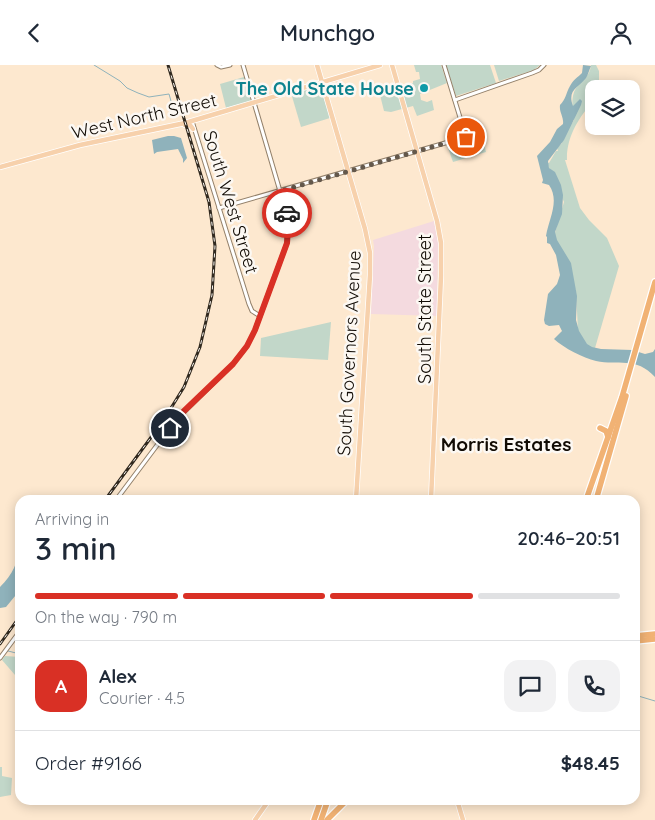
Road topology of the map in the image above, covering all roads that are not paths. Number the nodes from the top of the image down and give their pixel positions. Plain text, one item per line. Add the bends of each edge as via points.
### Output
1 (230, 65) edge
2 (243, 65) edge
3 (317, 65) edge
4 (380, 65) edge
5 (392, 65) edge
6 (444, 65) edge
7 (544, 65) edge
8 (219, 66) edge
9 (322, 82) junction
10 (455, 100) junction
11 (254, 102) junction
12 (192, 121) junction
13 (164, 127) junction
14 (193, 129) junction
15 (416, 151) junction
16 (0, 167) edge
17 (348, 171) junction
18 (281, 191) junction
19 (219, 209) junction
20 (655, 281) edge
21 (655, 297) edge
22 (260, 316) junction
23 (638, 349) junction
24 (632, 367) junction
25 (615, 419) junction
26 (612, 427) junction
27 (608, 439) junction
28 (613, 444) junction
29 (120, 495) edge
30 (356, 495) edge
31 (431, 495) edge
32 (588, 495) edge
33 (598, 495) edge
34 (655, 634) edge
35 (640, 636) edge
36 (15, 638) edge
37 (655, 639) edge
38 (640, 640) edge
39 (0, 658) edge
40 (266, 805) edge
41 (319, 805) edge
42 (326, 805) edge
43 (342, 805) edge
44 (458, 805) edge
45 (255, 820) edge
46 (314, 820) edge
47 (321, 820) edge
48 (327, 820) edge
49 (463, 820) edge

1 - 8 street
2 - 11 street
3 - 9 main road, South Governors Avenue
4 - 9 main road, West North Street
5 - 15 main road, South State Street
6 - 10 street
7 - 10 street via 532,73
9 - 11 main road, West North Street
9 - 17 main road, South Governors Avenue
10 - 15 street via 466,137
11 - 12 main road, West North Street
11 - 18 street
12 - 13 main road, West North Street
12 - 14 street, South West Street
13 - 14 main road via 188,125
13 - 16 main road, West North Street
14 - 19 street, South West Street
15 - 17 street
15 - 31 main road, South State Street via 437,221 441,248
17 - 18 street
17 - 30 main road, South Governors Avenue via 365,229 370,261
18 - 19 street
18 - 22 street via 288,221 287,243
19 - 22 street, South West Street via 249,304 252,311
20 - 23 highway
21 - 23 highway
22 - 29 street via 247,346 233,364 176,420
23 - 24 highway
24 - 25 highway
24 - 28 highway
25 - 26 highway
25 - 27 highway via 603,427
26 - 27 highway
26 - 28 highway via 615,430
27 - 32 highway
28 - 33 highway
34 - 35 highway
36 - 39 street
37 - 38 highway
40 - 45 main road
41 - 46 highway
42 - 47 highway
43 - 48 highway
44 - 49 main road

